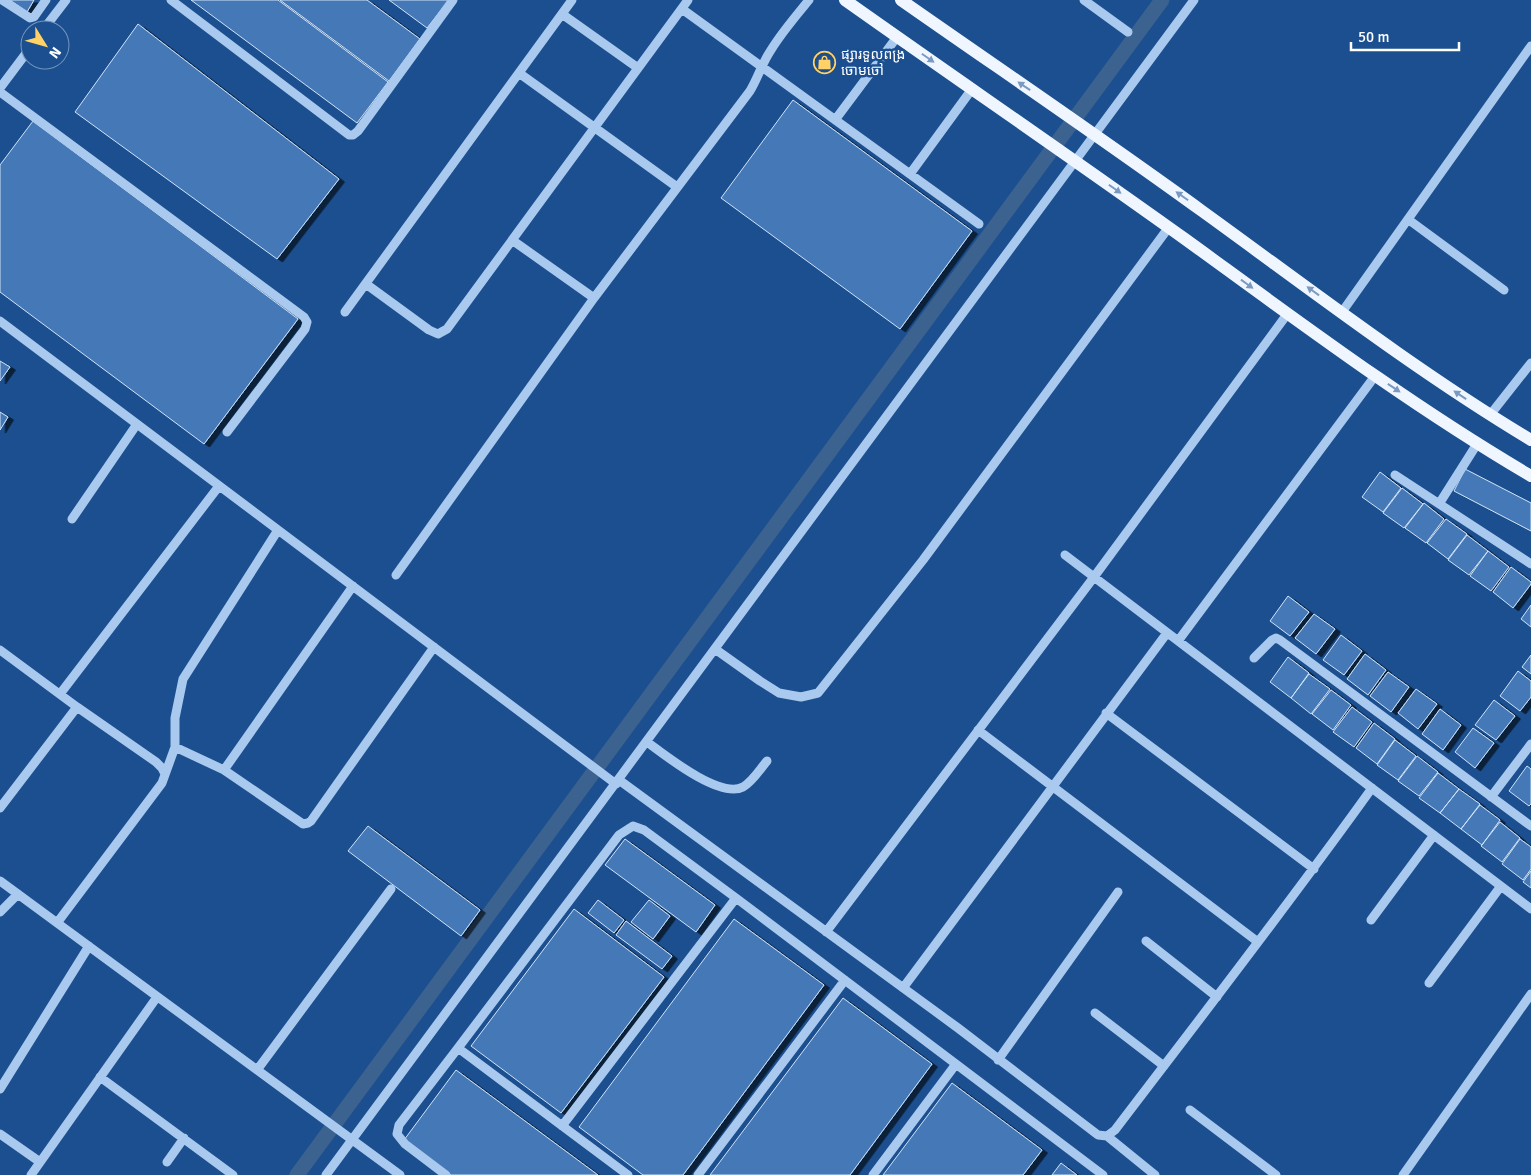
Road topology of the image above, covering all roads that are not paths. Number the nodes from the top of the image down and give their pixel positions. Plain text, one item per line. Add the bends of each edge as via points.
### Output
1 (2, 0) edge
2 (46, 0) edge
3 (66, 0) edge
4 (170, 0) edge
5 (454, 0) edge
6 (572, 0) edge
7 (688, 0) edge
8 (809, 0) edge
9 (845, 0) edge
10 (901, 0) edge
11 (1084, 0) edge
12 (1194, 0) edge
13 (682, 9) junction
14 (562, 14) junction
15 (51, 20) edge
16 (1128, 32) dead end
17 (897, 37) junction
18 (1531, 46) edge
19 (20, 61) edge
20 (762, 67) junction
21 (638, 68) junction
22 (519, 73) junction
23 (0, 88) edge
24 (972, 89) junction
25 (0, 92) edge
26 (835, 120) junction
27 (594, 128) junction
28 (1094, 134) junction
29 (1075, 161) junction
30 (910, 174) junction
31 (677, 187) junction
32 (1409, 220) junction
33 (979, 224) dead end
34 (1169, 227) junction
35 (512, 240) junction
36 (366, 284) junction
37 (1504, 290) dead end
38 (594, 298) junction
39 (345, 312) dead end
40 (1342, 312) junction
41 (1288, 313) junction
42 (0, 321) edge
43 (1531, 363) edge
44 (1375, 376) junction
45 (1490, 415) junction
46 (137, 424) junction
47 (227, 432) dead end
48 (1531, 440) edge
49 (1478, 444) junction
50 (1395, 475) dead end
51 (1531, 476) edge
52 (219, 486) junction
53 (1439, 504) junction
54 (72, 519) dead end
55 (278, 530) junction
56 (1065, 555) dead end
57 (1531, 564) edge
58 (396, 575) dead end
59 (1094, 577) junction
60 (353, 586) junction
61 (1167, 633) junction
62 (1178, 641) junction
63 (434, 647) junction
64 (0, 650) edge
65 (715, 650) junction
66 (1254, 658) dead end
67 (60, 694) junction
68 (77, 707) junction
69 (1106, 713) junction
70 (978, 730) junction
71 (647, 742) junction
72 (1531, 744) edge
73 (174, 748) junction
74 (767, 761) dead end
75 (224, 770) junction
76 (165, 774) junction
77 (618, 782) junction
78 (1053, 786) junction
79 (1372, 788) junction
80 (1491, 797) junction
81 (0, 808) edge
82 (1531, 826) edge
83 (1434, 835) junction
84 (1314, 869) junction
85 (0, 881) edge
86 (1501, 886) junction
87 (392, 889) dead end
88 (1118, 892) dead end
89 (18, 894) junction
90 (736, 898) junction
91 (1531, 909) edge
92 (0, 912) edge
93 (1371, 920) dead end
94 (57, 923) junction
95 (826, 932) junction
96 (1146, 941) dead end
97 (1258, 942) junction
98 (89, 946) junction
99 (845, 980) junction
100 (1429, 983) dead end
101 (903, 988) junction
102 (1531, 994) edge
103 (157, 997) junction
104 (1217, 997) junction
105 (1095, 1013) dead end
106 (458, 1048) junction
107 (998, 1060) junction
108 (956, 1064) junction
109 (1164, 1066) junction
110 (258, 1070) junction
111 (100, 1077) junction
112 (0, 1089) edge
113 (1190, 1110) dead end
114 (562, 1126) junction
115 (0, 1134) edge
116 (1107, 1136) junction
117 (184, 1138) junction
118 (352, 1140) junction
119 (40, 1162) junction
120 (167, 1162) dead end
121 (30, 1175) edge
122 (233, 1175) edge
123 (326, 1175) edge
124 (400, 1175) edge
125 (446, 1175) edge
126 (628, 1175) edge
127 (698, 1175) edge
128 (872, 1175) edge
129 (1103, 1175) edge
130 (1155, 1175) edge
131 (1276, 1175) edge
132 (1403, 1175) edge

1 - 2 street via 30,18
3 - 15 street
4 - 5 street via 349,135 358,131
6 - 14 street
7 - 13 street
8 - 20 street via 771,49
9 - 17 main road
28 -> 10 main road
11 - 16 street
12 - 28 street
13 - 20 street
13 - 21 street
14 - 21 street
14 - 22 street
17 -> 24 main road
17 - 26 street
18 - 32 street
19 - 23 street
20 - 26 street
20 - 31 street via 750,91
21 - 27 street
22 - 27 street
22 - 36 street
24 - 29 main road
24 - 30 street
25 - 47 street via 304,317 307,322 305,329
26 - 30 street
27 - 31 street
27 - 35 street
28 - 29 street
40 -> 28 main road
29 -> 34 main road
29 - 65 street
30 - 33 street
31 - 38 street
32 - 37 street
32 - 40 street
34 -> 41 main road
34 - 65 street via 923,560 818,693 801,697 779,693
35 - 36 street via 451,325 438,334
35 - 38 street
36 - 39 street
38 - 58 street
45 -> 40 main road
41 - 44 main road
41 - 59 street
42 - 46 street
43 - 45 street
44 -> 49 main road
44 - 62 street
45 - 48 main road
46 - 52 street
46 - 54 street
49 - 51 main road
49 - 53 street
50 - 53 street
52 - 55 street
52 - 67 street
53 - 57 street
55 - 60 street
55 - 73 street via 183,679 175,718
56 - 59 street
59 - 61 street
59 - 70 street
60 - 63 street
60 - 75 street
61 - 62 street
61 - 69 street
62 - 79 street
63 - 75 street via 308,823 303,824
63 - 77 street via 605,776
64 - 67 street
65 - 71 street
66 - 80 street via 1272,640 1280,640
67 - 68 street
68 - 76 street via 156,762
68 - 81 street
69 - 78 street
69 - 84 street
70 - 78 street
70 - 95 street
71 - 74 street via 695,776 734,789 743,787
71 - 77 street
72 - 80 street
73 - 75 street
73 - 76 street
76 - 94 street via 162,783
77 - 95 street
77 - 118 street
78 - 97 street
78 - 101 street
79 - 83 street
79 - 84 street
80 - 82 street
83 - 86 street
83 - 93 street
84 - 97 street
85 - 89 street
86 - 91 street
86 - 100 street
87 - 110 street
88 - 107 street
89 - 92 street
89 - 94 street
90 - 99 street
90 - 106 street via 644,830 633,826 619,835
90 - 114 street
94 - 98 street
95 - 101 street
96 - 104 street
97 - 104 street
98 - 103 street
98 - 112 street
99 - 108 street
99 - 127 street
101 - 107 street
102 - 132 street
103 - 110 street
103 - 111 street
104 - 109 street
105 - 109 street
106 - 114 street
106 - 125 street via 400,1125 397,1134 405,1144
107 - 116 street via 1098,1135
108 - 128 street
108 - 129 street
109 - 116 street
110 - 118 street
111 - 117 street
111 - 119 street
113 - 131 street
114 - 126 street
115 - 119 street
116 - 130 street
117 - 120 street
117 - 122 street
118 - 123 street
118 - 124 street
119 - 121 street

